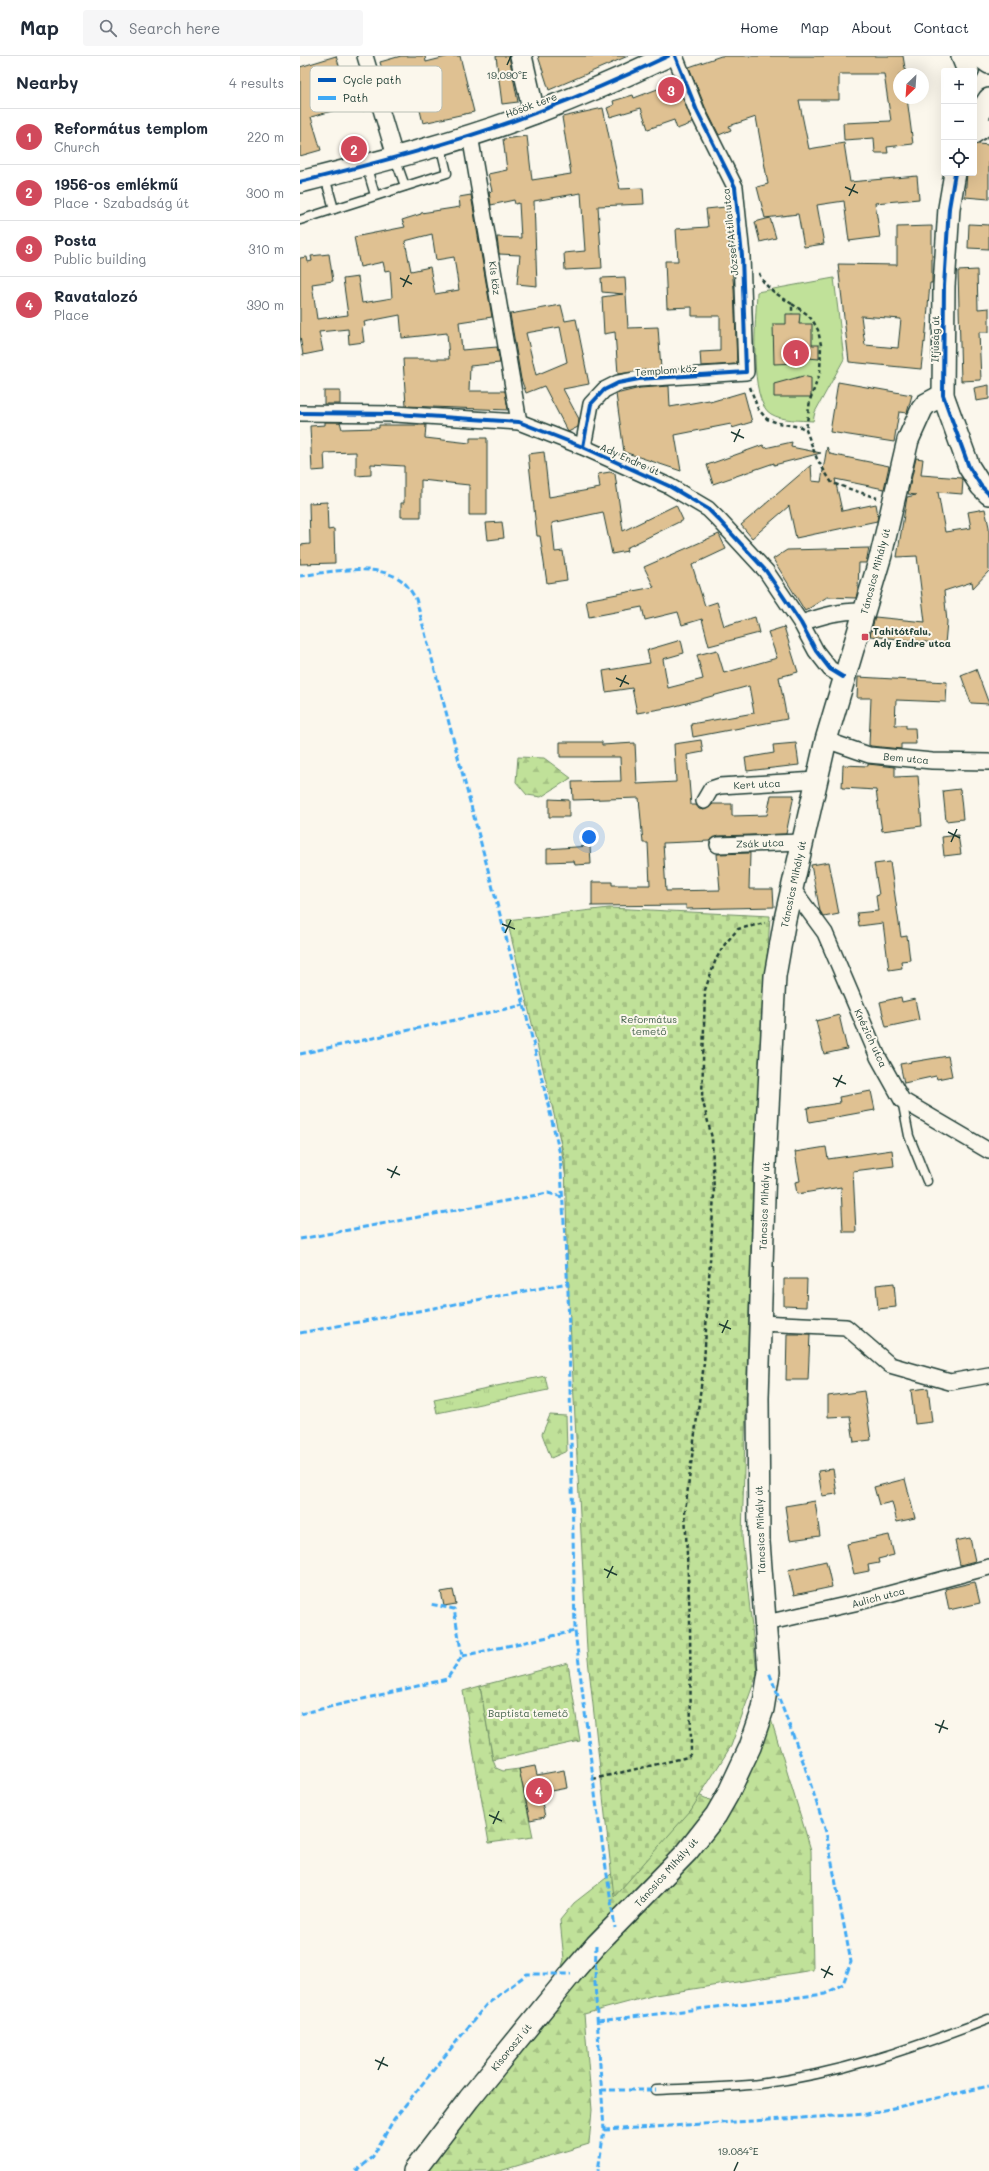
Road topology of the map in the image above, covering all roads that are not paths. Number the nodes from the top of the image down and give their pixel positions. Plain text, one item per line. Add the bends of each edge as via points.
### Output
1 (365, 56) edge
2 (521, 56) edge
3 (668, 56) edge
4 (675, 56) edge
5 (962, 56) edge
6 (980, 56) edge
7 (989, 63) edge
8 (368, 66) edge
9 (967, 68) edge
10 (989, 99) edge
11 (382, 112) edge
12 (534, 113) junction
13 (977, 117) edge
14 (989, 126) edge
15 (977, 134) edge
16 (470, 135) junction
17 (440, 144) junction
18 (395, 156) junction
19 (366, 164) junction
20 (324, 176) junction
21 (954, 176) edge
22 (300, 182) edge
23 (405, 186) junction
24 (374, 196) junction
25 (334, 209) junction
26 (300, 220) edge
27 (746, 372) joint
28 (943, 395) junction
29 (300, 413) edge
30 (519, 422) junction
31 (583, 447) junction
32 (989, 494) edge
33 (865, 611) junction
34 (801, 623) junction
35 (843, 677) junction
36 (826, 740) junction
37 (989, 762) edge
38 (816, 780) junction
39 (704, 801) dead end
40 (803, 842) junction
41 (718, 845) dead end
42 (792, 888) junction
43 (902, 1100) junction
44 (989, 1151) edge
45 (927, 1182) dead end
46 (760, 1323) junction
47 (989, 1376) edge
48 (989, 1567) edge
49 (766, 1623) junction
50 (614, 1928) joint
51 (989, 2018) edge
52 (656, 2090) dead end
53 (414, 2171) edge

1 - 8 street
2 - 12 main road
3 - 12 main road, Hősök tere via 617,80
4 - 27 street, József Attila utca via 697,111 735,187 742,256
5 - 9 main road
6 - 7 main road
10 - 13 main road
11 - 18 street
12 - 16 main road, Hősök tere
14 - 15 street
16 - 17 main road, Hősök tere
16 - 30 street, Kis köz
17 - 18 main road, Hősök tere
17 - 23 lane via 446,172
18 - 19 main road, Hősök tere
18 - 23 lane
19 - 20 main road, Hősök tere
19 - 24 lane
20 - 22 main road, Hősök tere
20 - 25 lane
21 - 28 main road, Ifjúság út via 949,208 944,286
23 - 24 lane
24 - 25 lane
25 - 26 lane
27 - 31 street, Templom köz via 639,379 618,383 604,390 591,404
28 - 32 main road, Ifjúság út via 969,467
28 - 33 main road, Táncsics Mihály út via 922,409 908,440
29 - 30 street, Ady Endre út via 395,414
30 - 31 street, Ady Endre út
31 - 34 street, Ady Endre út via 669,486 708,509 766,571
33 - 34 street via 854,610 826,615
33 - 35 main road, Táncsics Mihály út
34 - 35 street, Ady Endre út via 816,652 830,669
35 - 36 main road, Táncsics Mihály út
36 - 37 street, Bem utca via 869,755 932,761
36 - 38 main road, Táncsics Mihály út
38 - 39 street, Kert utca via 720,786 711,789
38 - 40 main road, Táncsics Mihály út
40 - 41 street, Zsák utca
40 - 42 main road, Táncsics Mihály út
42 - 43 street, Knézich utca via 824,933 878,1057
42 - 46 main road, Táncsics Mihály út via 775,976
43 - 44 street
43 - 45 lane via 909,1136
46 - 47 street via 846,1327 890,1365 950,1382
46 - 49 main road, Táncsics Mihály út via 759,1542
48 - 49 street, Aulich utca via 858,1602
49 - 50 main road, Táncsics Mihály út via 769,1672 763,1709 750,1747 728,1794 716,1815 687,1852
50 - 53 main road, Kisoroszi út via 571,1974
51 - 52 lane via 930,2042 850,2067 759,2084

